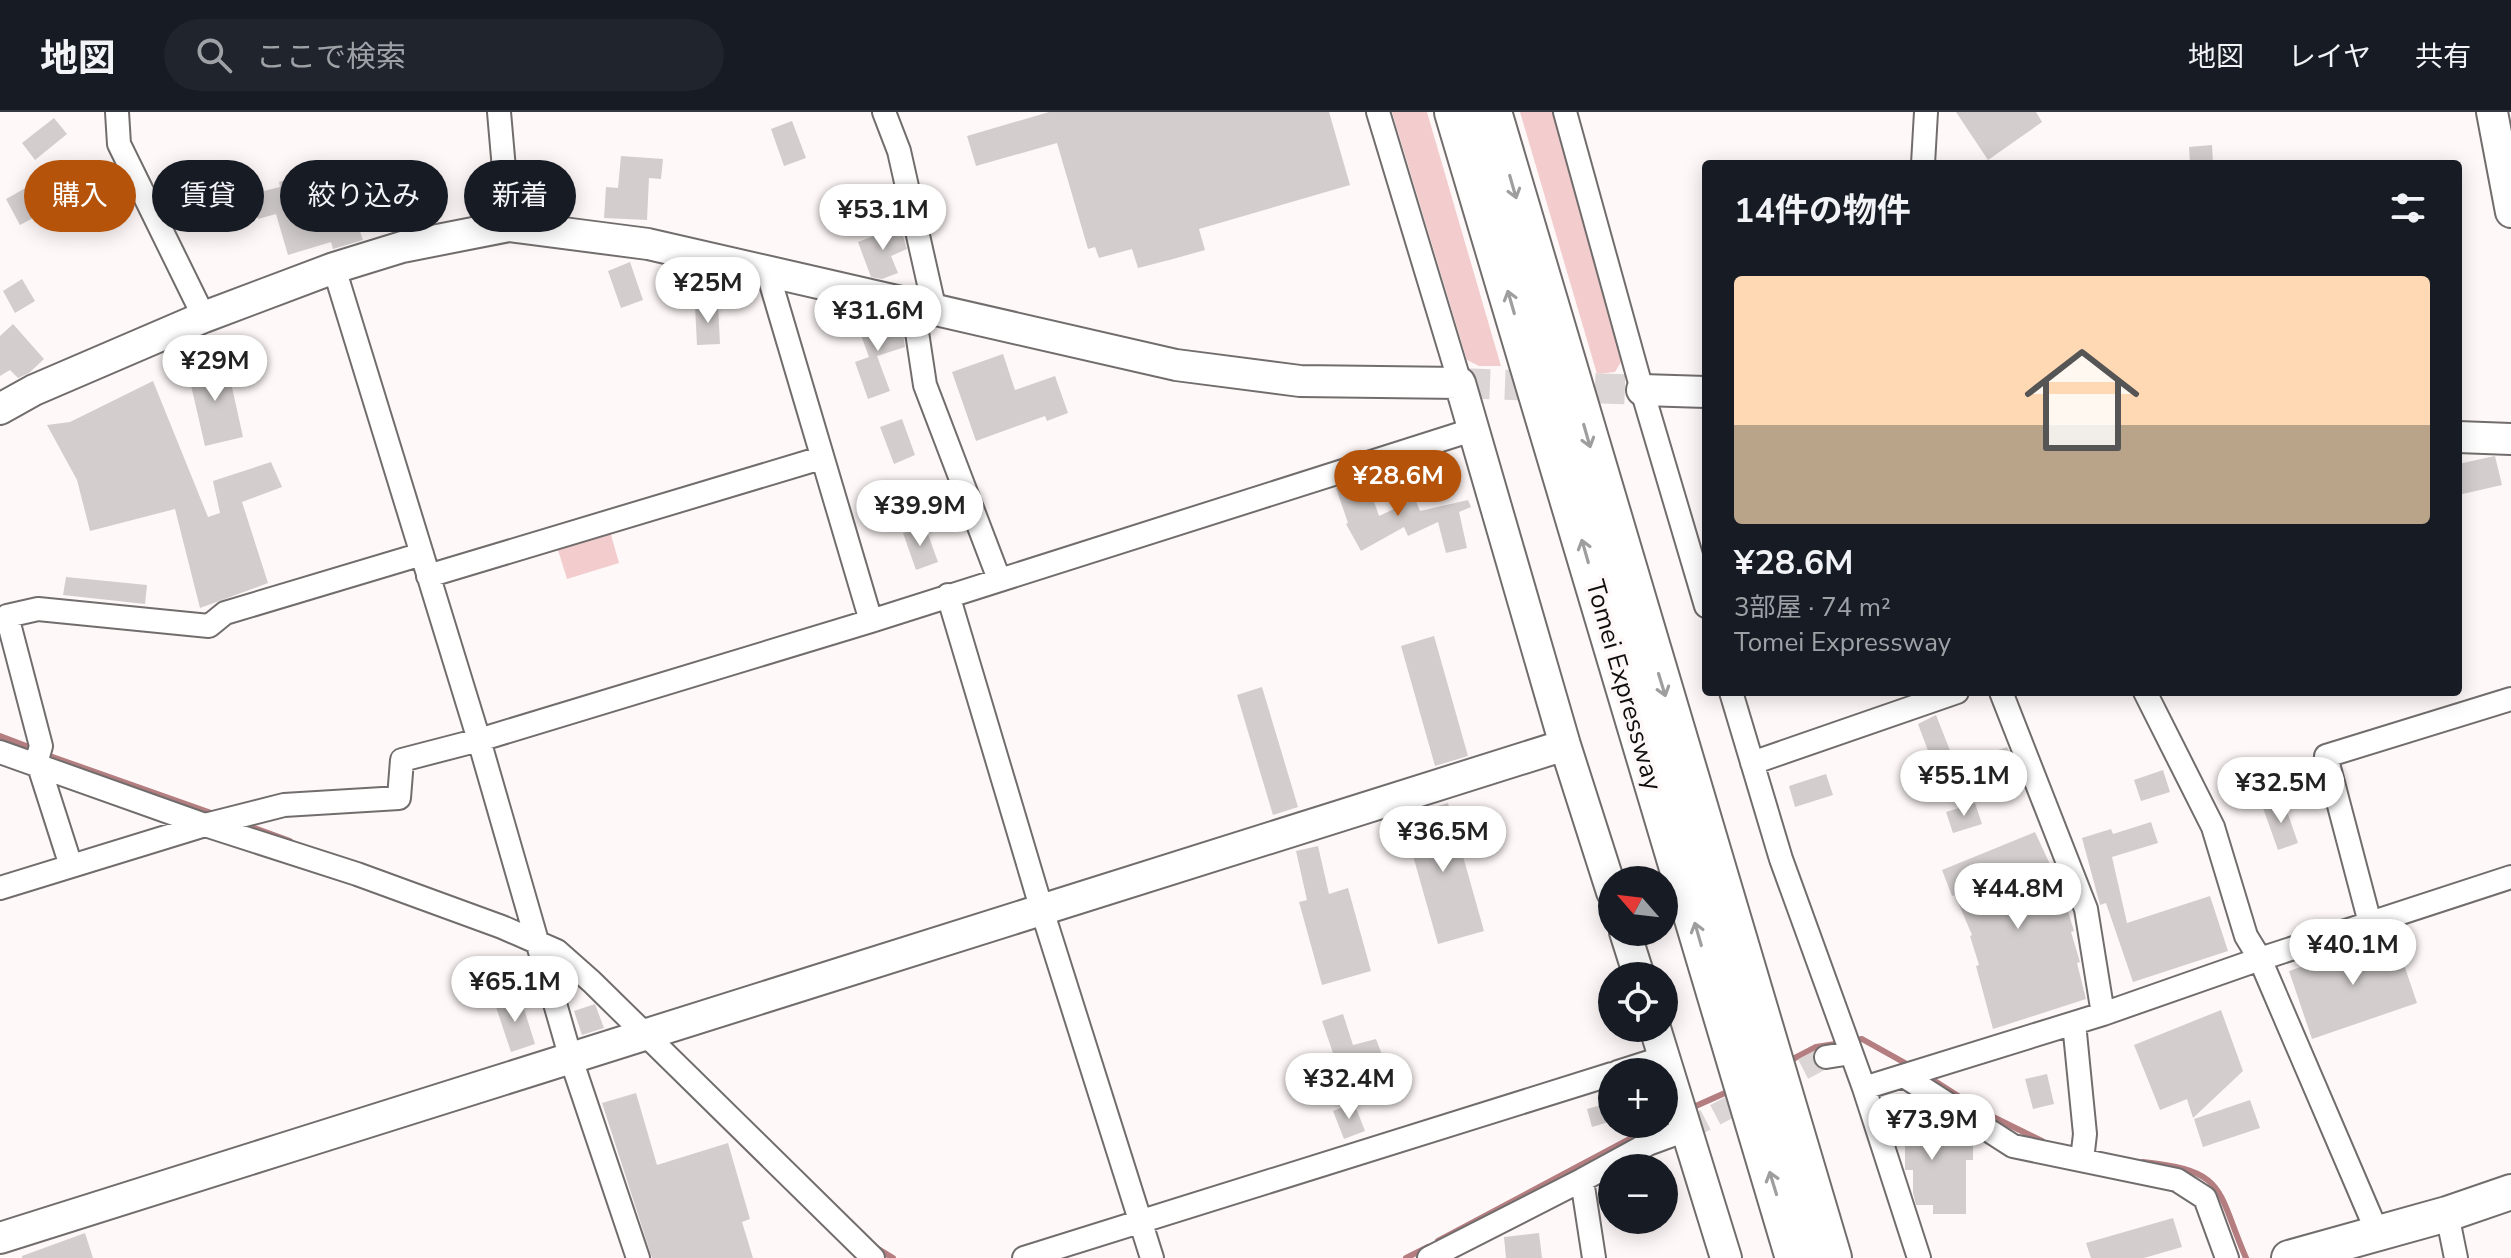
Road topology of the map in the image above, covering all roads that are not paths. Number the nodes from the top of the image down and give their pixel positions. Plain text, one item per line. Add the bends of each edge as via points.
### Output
1 (117, 112) edge
2 (499, 112) edge
3 (884, 112) edge
4 (1378, 112) edge
5 (1455, 112) edge
6 (1491, 112) edge
7 (1565, 112) edge
8 (1926, 112) edge
9 (2492, 112) edge
10 (503, 160) edge
11 (1923, 160) edge
12 (2511, 212) edge
13 (478, 232) edge
14 (555, 232) edge
15 (334, 268) junction
16 (767, 270) junction
17 (924, 308) junction
18 (204, 317) junction
19 (1460, 383) junction
20 (1642, 390) junction
21 (1702, 392) edge
22 (0, 409) edge
23 (1472, 430) junction
24 (2462, 437) edge
25 (2511, 439) edge
26 (821, 458) junction
27 (422, 554) junction
28 (428, 576) junction
29 (999, 579) junction
30 (1702, 592) edge
31 (948, 595) junction
32 (871, 621) junction
33 (1732, 696) edge
34 (1945, 696) edge
35 (2003, 696) edge
36 (2147, 696) edge
37 (2511, 699) edge
38 (479, 740) junction
39 (1565, 745) junction
40 (0, 752) edge
41 (38, 757) junction
42 (1752, 763) junction
43 (1693, 789) junction
44 (207, 824) junction
45 (71, 866) junction
46 (1604, 866) edge
47 (2511, 877) edge
48 (0, 888) edge
49 (1041, 907) junction
50 (2370, 923) junction
51 (537, 942) junction
52 (2260, 959) junction
53 (2103, 1014) junction
54 (2074, 1023) junction
55 (654, 1032) junction
56 (1660, 1042) edge
57 (1851, 1052) junction
58 (1665, 1057) junction
59 (1826, 1057) tunnel mouth
60 (1662, 1058) edge
61 (571, 1059) junction
62 (1904, 1075) junction
63 (1598, 1078) edge
64 (1864, 1088) junction
65 (1683, 1118) junction
66 (2083, 1152) junction
67 (1582, 1180) junction
68 (2511, 1192) edge
69 (2447, 1214) junction
70 (1141, 1222) junction
71 (2378, 1234) junction
72 (0, 1238) edge
73 (638, 1258) edge
74 (873, 1258) edge
75 (1024, 1258) edge
76 (1152, 1258) edge
77 (1429, 1258) edge
78 (1594, 1258) edge
79 (1726, 1258) edge
80 (1796, 1258) edge
81 (1831, 1258) edge
82 (1859, 1258) edge
83 (1919, 1258) edge
84 (2227, 1258) edge
85 (2289, 1258) edge
86 (2456, 1258) edge

1 - 18 street via 119,144
2 - 10 street
3 - 17 street via 899,151
4 - 19 street
80 -> 5 highway, Tomei Expressway
6 -> 43 highway, Tomei Expressway
7 - 20 street
8 - 11 street
9 - 12 street
13 - 15 street
14 - 16 street via 648,244
15 - 18 street
15 - 27 street
16 - 17 street
16 - 26 street
17 - 19 street via 1176,365 1300,381
17 - 29 street via 925,385
18 - 22 street
19 - 23 street
20 - 21 street
20 - 30 street
23 - 29 street
23 - 39 street
24 - 25 street
26 - 28 street
26 - 32 street
27 - 28 street
27 - 41 street via 225,613 209,626 38,609 7,616
28 - 38 street
29 - 31 street
31 - 32 street
31 - 49 street
32 - 38 street
33 - 42 street
34 - 42 street
35 - 53 street via 2086,909
36 - 52 street via 2213,827 2246,936
37 - 50 street via 2326,756
38 - 44 street via 402,760 399,798 284,805
38 - 51 street
39 - 46 street
39 - 49 street
40 - 41 street
41 - 44 street
41 - 45 street
42 - 57 street
43 - 81 highway, Tomei Expressway
43 - 82 highway
44 - 45 street
44 - 51 street
45 - 48 street
47 - 50 street
49 - 55 street
49 - 70 street
50 - 52 street
51 - 55 street via 557,951
51 - 61 street
52 - 53 street
52 - 71 street
53 - 54 street
54 - 62 street
54 - 66 street
55 - 61 street
55 - 74 street
56 - 58 street
57 - 59 street
57 - 64 street
58 - 60 street
58 - 65 street
61 - 72 street
61 - 73 street
62 - 64 street
62 - 66 street via 2013,1146
63 - 70 street
64 - 83 street
65 - 67 street
65 - 79 street
66 - 84 street via 2177,1180 2205,1198
67 - 77 street
67 - 78 street
68 - 69 main road
69 - 71 main road
69 - 86 street
70 - 75 street
70 - 76 street
71 - 85 main road

